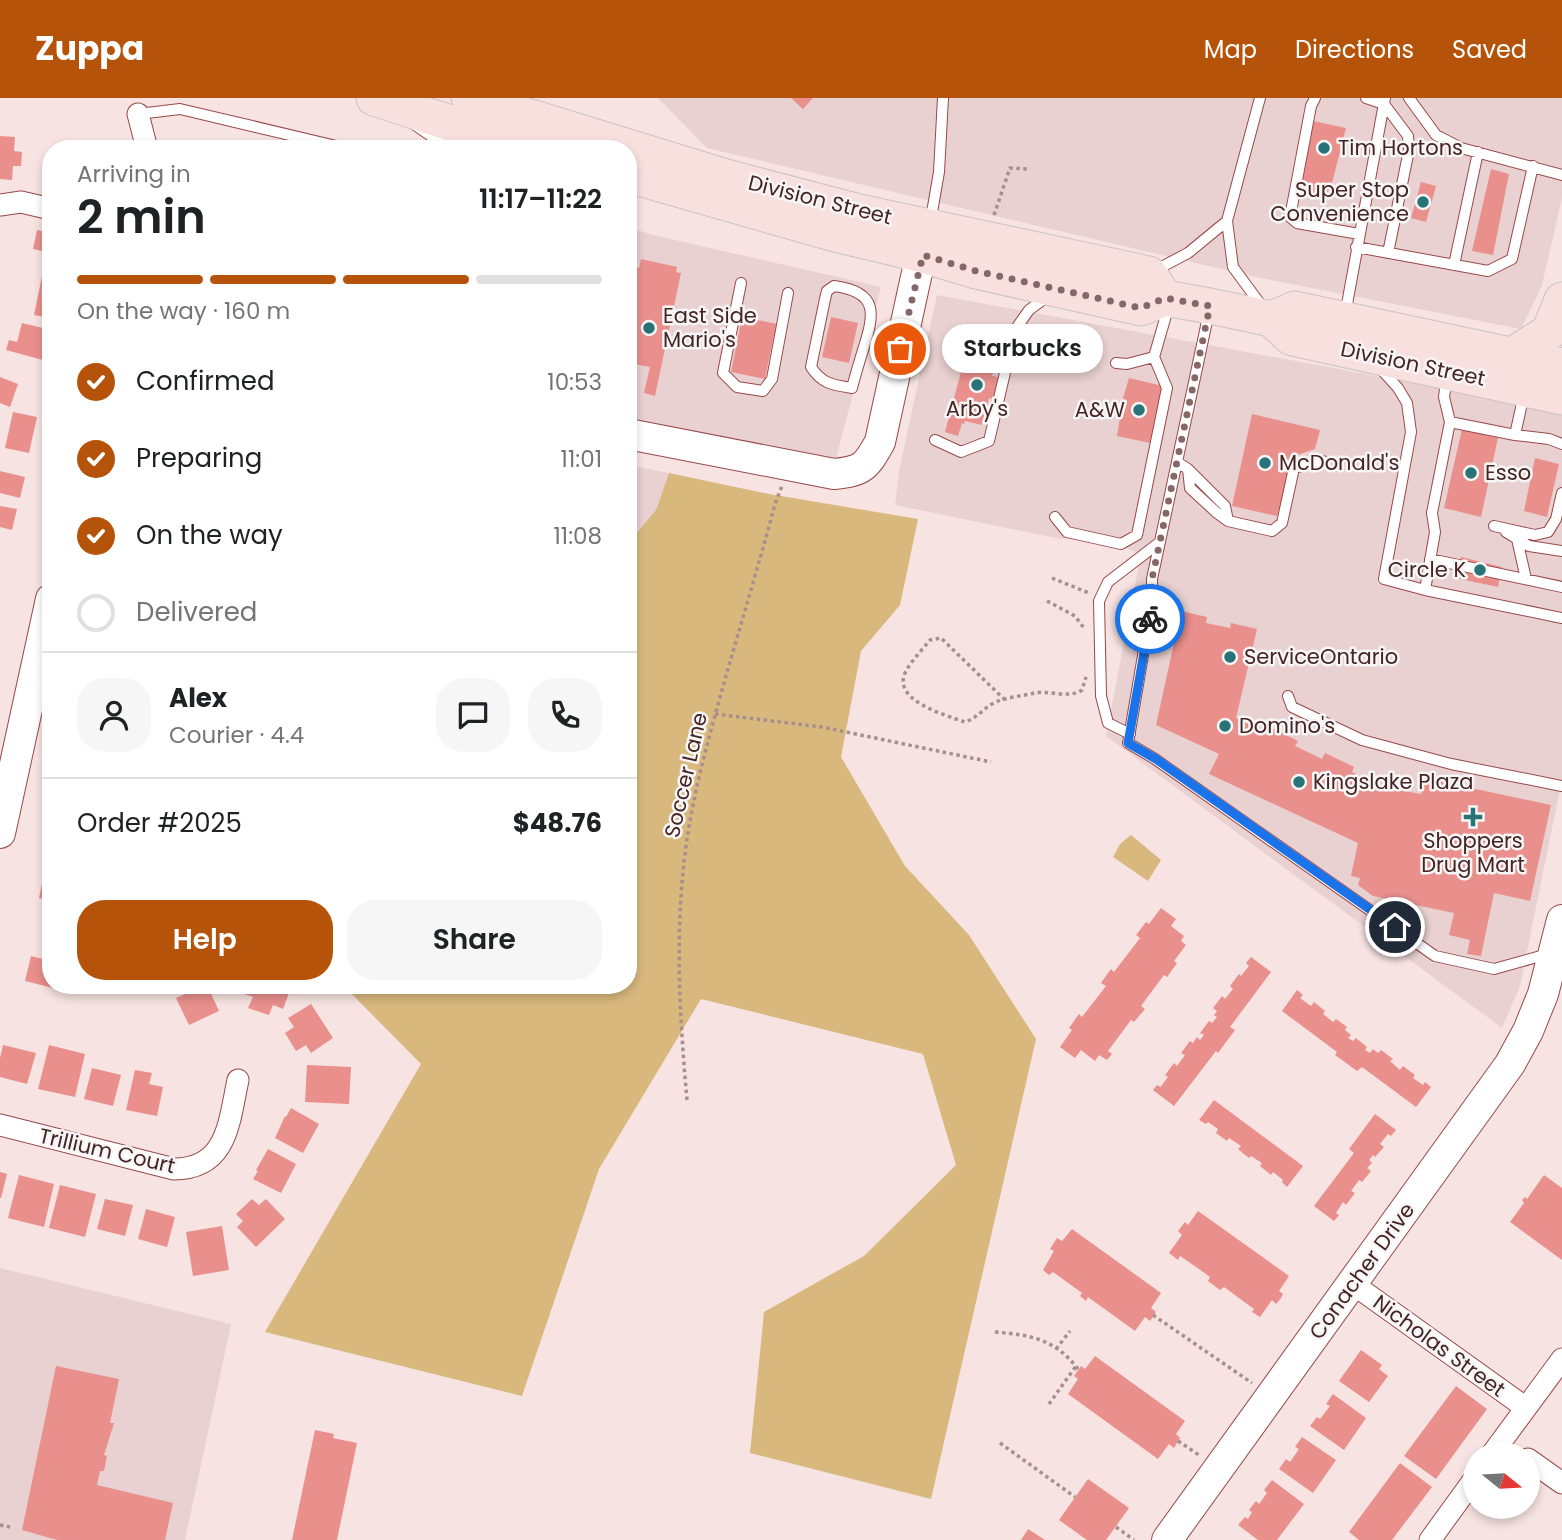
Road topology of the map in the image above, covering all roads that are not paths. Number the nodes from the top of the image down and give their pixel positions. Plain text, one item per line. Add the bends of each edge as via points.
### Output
1 (469, 98) edge
2 (943, 98) edge
3 (1259, 98) edge
4 (1315, 98) edge
5 (1366, 98) edge
6 (1409, 98) edge
7 (384, 101) edge
8 (1385, 101) edge
9 (138, 114) joint
10 (145, 140) edge
11 (310, 140) edge
12 (443, 140) edge
13 (507, 140) edge
14 (606, 140) edge
15 (637, 150) edge
16 (1478, 152) junction
17 (1533, 166) junction
18 (1562, 175) edge
19 (637, 177) edge
20 (0, 205) edge
21 (42, 206) edge
22 (1227, 221) junction
23 (1359, 234) junction
24 (926, 240) junction
25 (1356, 247) junction
26 (1388, 253) junction
27 (1454, 265) junction
28 (741, 283) dead end
29 (1057, 289) junction
30 (1161, 291) junction
31 (788, 292) dead end
32 (1562, 300) edge
33 (1210, 306) junction
34 (1344, 319) junction
35 (1271, 320) junction
36 (871, 324) joint
37 (1367, 354) junction
38 (1514, 354) junction
39 (1154, 357) junction
40 (1116, 363) dead end
41 (1562, 366) edge
42 (1448, 371) junction
43 (1526, 388) junction
44 (1562, 397) edge
45 (1450, 422) junction
46 (1514, 435) junction
47 (637, 436) edge
48 (935, 440) dead end
49 (1562, 444) edge
50 (1323, 461) dead end
51 (1177, 462) junction
52 (1562, 493) edge
53 (1055, 517) dead end
54 (1517, 539) junction
55 (1160, 542) junction
56 (1562, 551) edge
57 (1430, 559) junction
58 (1526, 579) junction
59 (1562, 587) edge
60 (1425, 590) junction
61 (1562, 618) edge
62 (42, 640) edge
63 (1288, 696) dead end
64 (1130, 734) junction
65 (1562, 786) edge
66 (0, 833) edge
67 (1562, 920) edge
68 (1554, 953) junction
69 (238, 1080) dead end
70 (0, 1125) edge
71 (1353, 1284) junction
72 (1562, 1359) edge
73 (1526, 1409) junction
74 (1501, 1442) edge
75 (1540, 1467) edge
76 (1562, 1483) edge
77 (1463, 1495) edge
78 (1167, 1540) edge
79 (1430, 1540) edge

1 - 14 main road, Division Street
2 - 24 lane via 939,172
3 - 22 lane
4 - 23 lane via 1290,217 1297,223
5 - 8 lane
6 - 16 lane via 1436,135
7 - 12 street
7 - 13 main road
8 - 23 lane
8 - 26 lane via 1408,136 1409,150
9 - 10 street
9 - 11 lane via 180,110
15 - 24 main road, Division Street via 875,216
16 - 17 lane
16 - 27 lane
17 - 18 lane
17 - 27 lane via 1512,259 1488,271
19 - 24 main road, Division Street via 835,234
20 - 21 street via 21,202
22 - 30 lane via 1188,253
22 - 35 lane via 1233,267
23 - 25 lane
24 - 29 main road, Division Street via 976,271
24 - 30 main road, Division Street
24 - 47 street via 880,442 866,466 834,474
25 - 26 lane
25 - 34 lane
26 - 27 lane
28 - 31 lane via 723,373 737,387 763,391 772,379
29 - 30 main road, Division Street via 1141,308
29 - 48 lane via 1029,310 1015,330 989,441 961,452
30 - 33 main road, Division Street
30 - 39 lane
32 - 38 main road via 1549,332
33 - 35 main road, Division Street
33 - 51 lane
34 - 35 main road, Division Street via 1296,309
34 - 38 main road, Division Street
35 - 37 main road, Division Street via 1292,338
36 - 36 lane via 866,298 853,289 834,286 827,291 811,367 818,378 852,388
37 - 42 main road, Division Street
37 - 60 lane via 1407,403 1411,432 1384,579
38 - 41 main road, Division Street
39 - 40 lane
39 - 53 lane via 1167,388 1137,535 1121,544 1067,531
42 - 43 main road, Division Street
42 - 45 lane via 1444,397
43 - 44 main road, Division Street
43 - 46 lane
45 - 46 lane
45 - 57 lane via 1433,513
46 - 49 lane
50 - 51 lane via 1294,468 1282,523 1272,531 1228,521 1225,506
51 - 55 lane
52 - 54 lane via 1548,532 1535,535 1494,526
54 - 56 lane
54 - 58 lane
55 - 64 lane
55 - 64 lane via 1108,582 1100,597 1101,696 1108,723
57 - 58 lane
57 - 60 lane
58 - 59 lane
60 - 61 lane
62 - 66 street
63 - 65 lane via 1292,707 1362,740
64 - 68 lane via 1128,743 1435,956 1494,970
67 - 68 street, Conacher Drive
68 - 71 street, Conacher Drive via 1543,994 1510,1064
69 - 70 street, Trillium Court via 227,1132 217,1151 205,1163 189,1169
71 - 73 street, Nicholas Street
71 - 78 street, Conacher Drive
72 - 73 street
73 - 74 street
75 - 76 street
77 - 79 street

